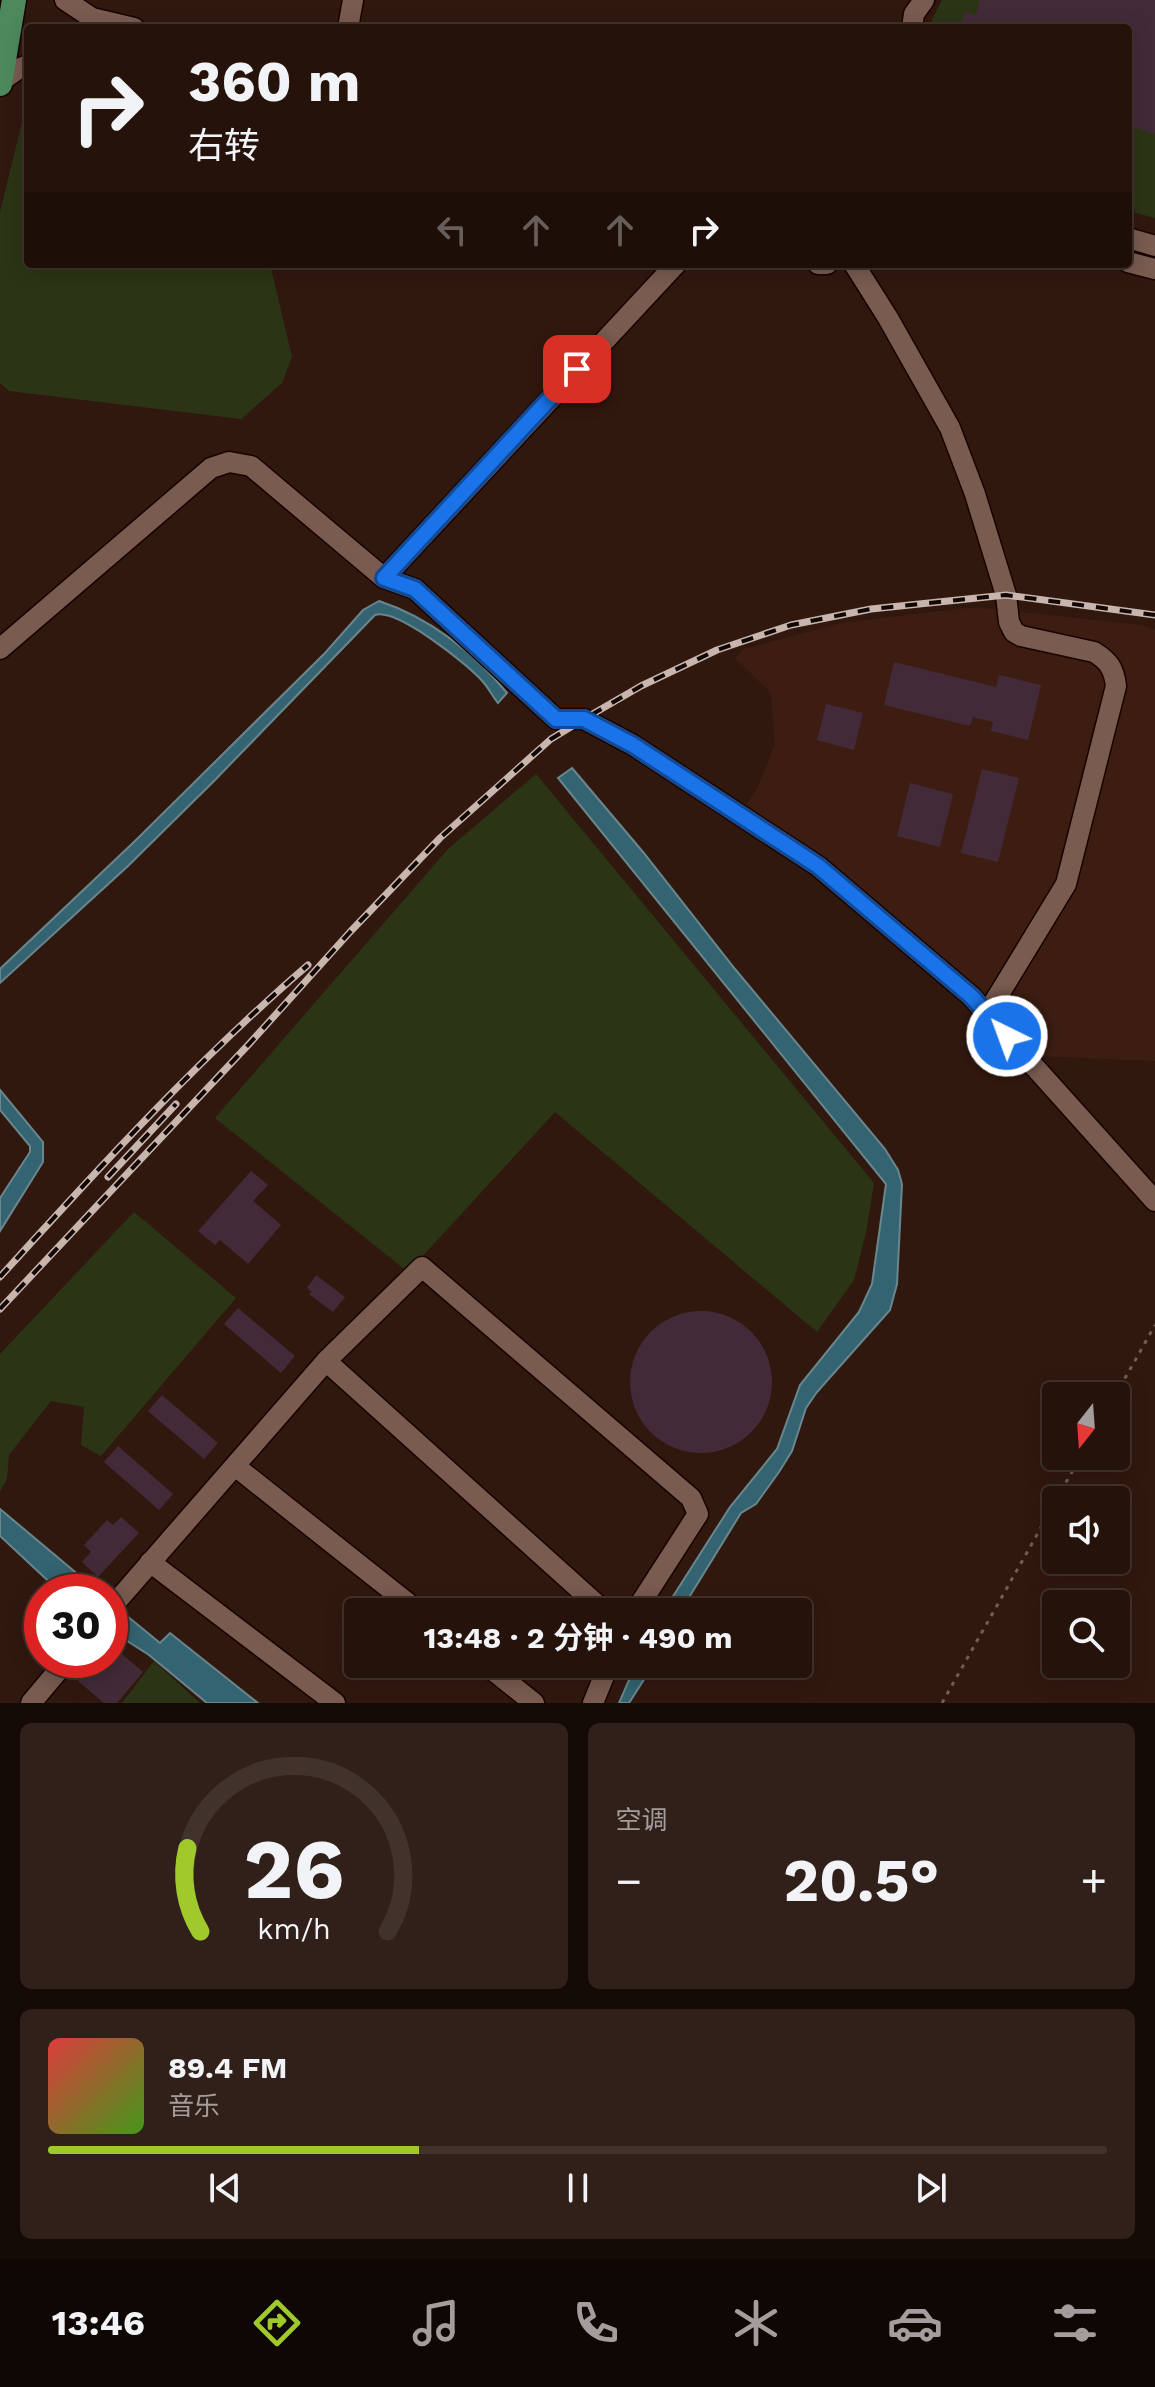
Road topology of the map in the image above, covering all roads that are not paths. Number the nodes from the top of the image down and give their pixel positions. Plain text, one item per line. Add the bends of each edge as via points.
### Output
1 (14, 0) edge
2 (65, 0) edge
3 (353, 0) edge
4 (924, 0) edge
5 (117, 24) edge
6 (349, 24) edge
7 (913, 24) edge
8 (24, 67) edge
9 (0, 83) edge
10 (1132, 239) edge
11 (1155, 246) edge
12 (1132, 263) edge
13 (672, 268) edge
14 (857, 268) edge
15 (1155, 269) edge
16 (384, 578) junction
17 (0, 649) edge
18 (987, 1014) junction
19 (1155, 1201) edge
20 (326, 1361) junction
21 (235, 1466) junction
22 (145, 1568) junction
23 (128, 1588) edge
24 (401, 1598) edge
25 (589, 1598) edge
26 (644, 1598) edge
27 (52, 1678) edge
28 (503, 1678) edge
29 (603, 1678) edge
30 (31, 1703) edge
31 (335, 1703) edge
32 (534, 1703) edge
33 (593, 1703) edge

1 - 9 main road
2 - 5 street via 92,18
3 - 6 street
4 - 7 street
8 - 9 street
10 - 11 street
12 - 15 street
13 - 16 street
14 - 18 street via 950,428 975,494 1014,632 1094,652 1114,671 1116,686 1066,884
16 - 17 street via 251,466 229,462 211,468
16 - 18 street via 415,589 556,719 584,719 633,745 818,866
18 - 19 street
20 - 21 street
20 - 25 street
20 - 26 street via 422,1267 691,1498 698,1514
21 - 22 street
21 - 24 street
22 - 23 street
22 - 31 street
27 - 30 street
28 - 32 street
29 - 33 street

